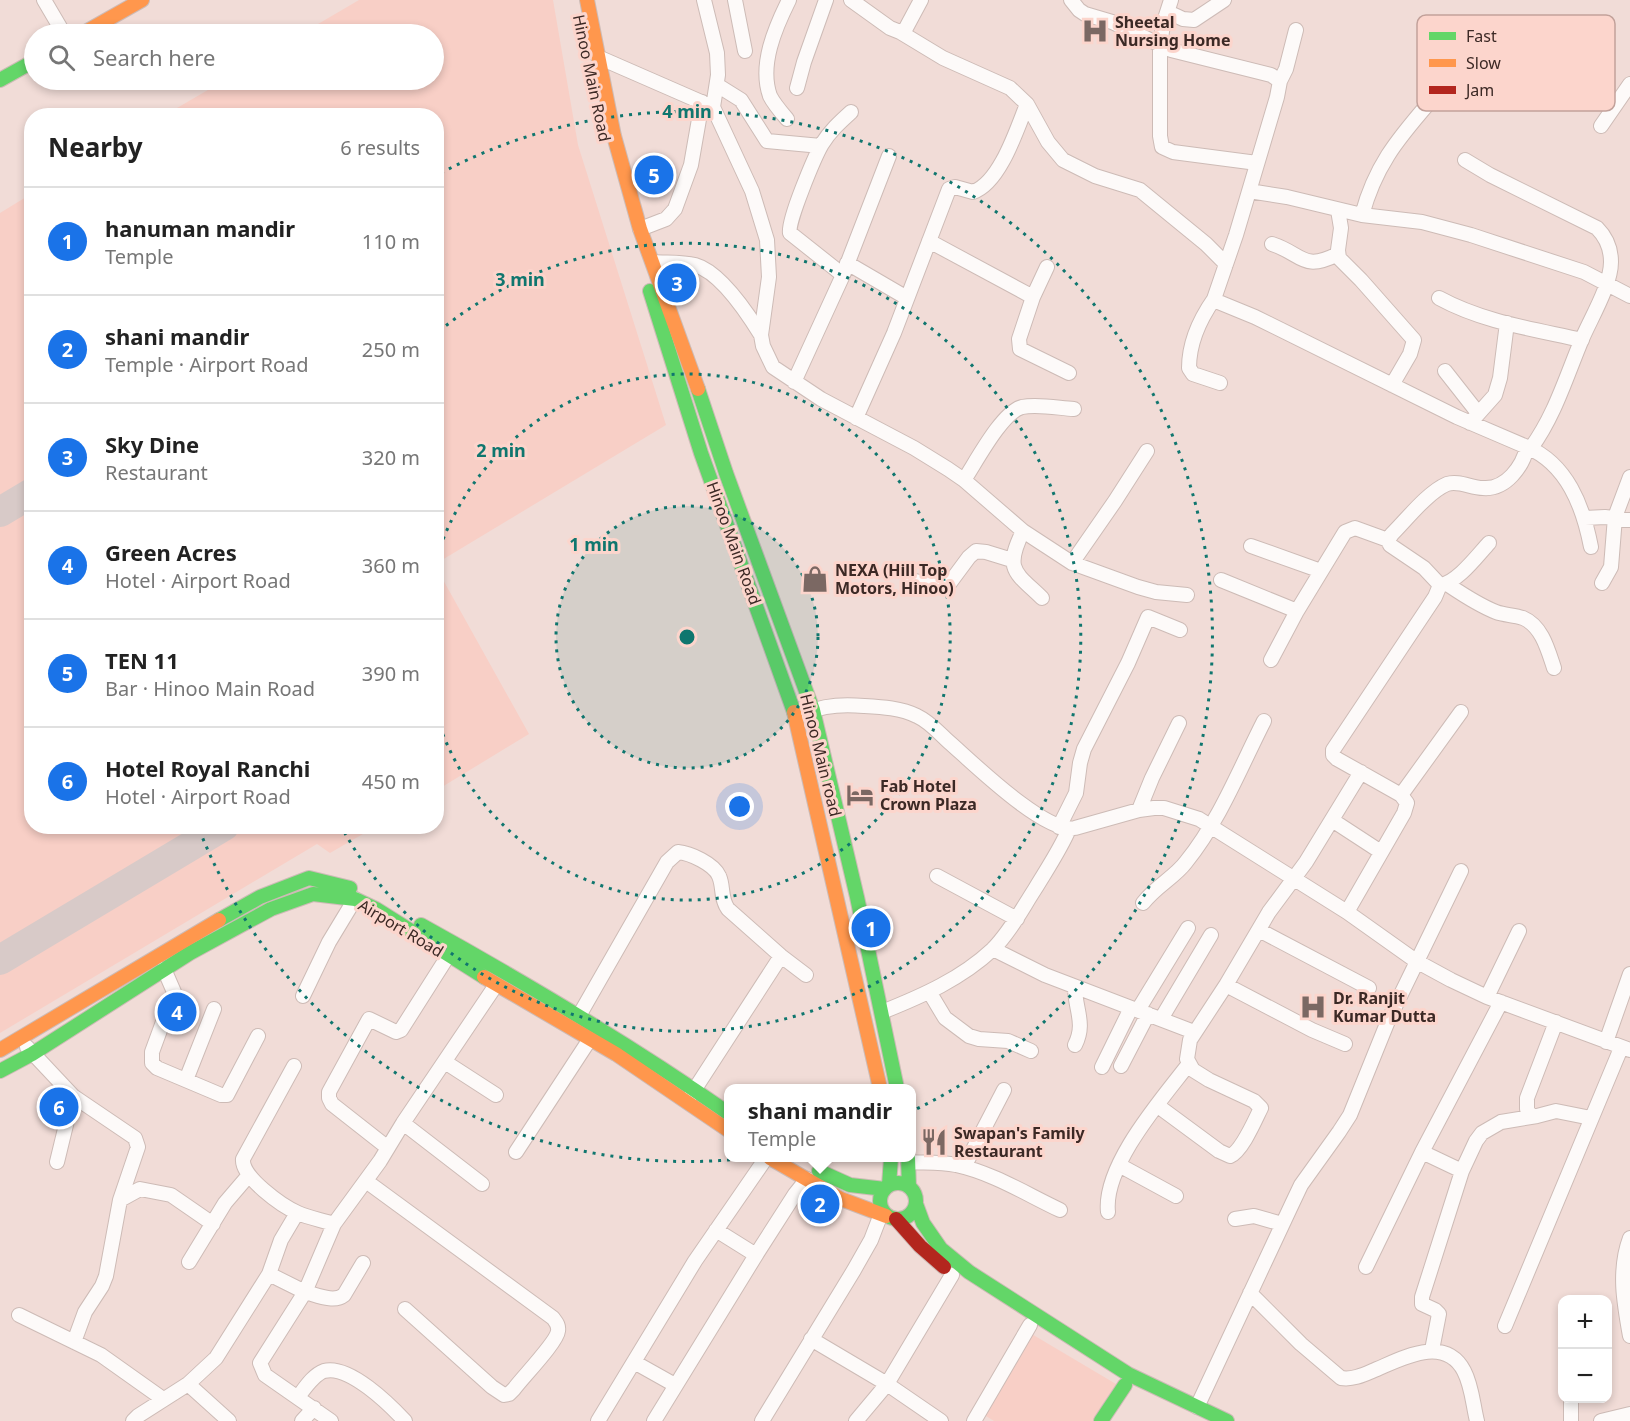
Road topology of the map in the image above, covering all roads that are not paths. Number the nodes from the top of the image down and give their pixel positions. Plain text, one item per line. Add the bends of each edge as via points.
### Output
1 (44, 0) edge
2 (142, 0) edge
3 (576, 0) edge
4 (587, 0) edge
5 (704, 0) edge
6 (735, 0) edge
7 (789, 0) edge
8 (826, 0) edge
9 (851, 0) edge
10 (921, 0) edge
11 (1071, 0) edge
12 (1224, 0) edge
13 (1169, 6) edge
14 (58, 24) edge
15 (100, 24) edge
16 (1296, 30) dead end
17 (900, 32) junction
18 (1160, 45) junction
19 (745, 51) dead end
20 (598, 57) junction
21 (24, 67) edge
22 (0, 80) edge
23 (1280, 81) junction
24 (1630, 84) edge
25 (717, 85) junction
26 (797, 88) dead end
27 (1027, 104) junction
28 (707, 105) junction
29 (1615, 106) edge
30 (1422, 111) edge
31 (1611, 111) edge
32 (851, 112) dead end
33 (787, 119) dead end
34 (1601, 126) dead end
35 (821, 146) junction
36 (889, 156) dead end
37 (1465, 160) dead end
38 (1257, 163) junction
39 (1249, 191) junction
40 (1338, 210) junction
41 (1362, 215) junction
42 (640, 229) junction
43 (929, 241) junction
44 (1272, 244) dead end
45 (1338, 254) junction
46 (653, 262) junction
47 (1226, 264) junction
48 (1047, 267) dead end
49 (845, 269) junction
50 (1606, 284) junction
51 (1630, 296) edge
52 (1033, 297) junction
53 (907, 298) junction
54 (1439, 298) dead end
55 (1214, 299) junction
56 (1507, 323) junction
57 (761, 335) junction
58 (1582, 340) junction
59 (1445, 371) dead end
60 (1070, 374) dead end
61 (794, 382) junction
62 (1220, 383) dead end
63 (1392, 385) junction
64 (1074, 409) dead end
65 (856, 418) junction
66 (1474, 418) junction
67 (1529, 447) junction
68 (1147, 451) dead end
69 (1630, 477) edge
70 (964, 480) junction
71 (1615, 517) junction
72 (1585, 518) junction
73 (1630, 520) edge
74 (1023, 531) junction
75 (1388, 540) junction
76 (1489, 543) dead end
77 (1251, 546) dead end
78 (1591, 547) dead end
79 (1012, 561) junction
80 (1072, 563) junction
81 (1321, 571) junction
82 (911, 580) dead end
83 (1221, 580) dead end
84 (1602, 583) dead end
85 (1443, 584) junction
86 (1187, 595) dead end
87 (1042, 598) dead end
88 (1297, 611) junction
89 (1180, 630) dead end
90 (1271, 660) dead end
91 (1554, 668) dead end
92 (813, 710) junction
93 (1461, 712) dead end
94 (796, 717) junction
95 (1264, 721) dead end
96 (1179, 723) dead end
97 (1361, 772) junction
98 (1401, 795) junction
99 (1139, 810) junction
100 (1332, 820) junction
101 (1211, 826) junction
102 (1064, 828) junction
103 (1381, 852) junction
104 (1461, 871) dead end
105 (937, 876) dead end
106 (1294, 879) junction
107 (355, 899) junction
108 (1143, 903) dead end
109 (1347, 912) junction
110 (1017, 919) junction
111 (1188, 928) dead end
112 (1258, 930) junction
113 (1519, 931) dead end
114 (1211, 935) dead end
115 (993, 949) junction
116 (448, 956) junction
117 (781, 956) junction
118 (1416, 961) junction
119 (164, 969) junction
120 (1630, 974) edge
121 (806, 975) dead end
122 (496, 985) junction
123 (1226, 985) junction
124 (1075, 987) junction
125 (1369, 988) dead end
126 (930, 993) junction
127 (303, 996) dead end
128 (1487, 997) junction
129 (1501, 1002) junction
130 (214, 1009) dead end
131 (882, 1012) junction
132 (1145, 1013) junction
133 (579, 1014) junction
134 (1556, 1022) junction
135 (1194, 1032) junction
136 (258, 1036) dead end
137 (20, 1038) junction
138 (590, 1039) junction
139 (1606, 1042) junction
140 (1345, 1044) dead end
141 (1075, 1045) dead end
142 (1626, 1049) edge
143 (0, 1050) edge
144 (1031, 1051) dead end
145 (32, 1054) junction
146 (445, 1062) junction
147 (1188, 1065) junction
148 (294, 1066) dead end
149 (1102, 1066) dead end
150 (1121, 1066) dead end
151 (0, 1071) edge
152 (186, 1080) junction
153 (879, 1084) edge
154 (896, 1084) edge
155 (695, 1089) junction
156 (1004, 1090) dead end
157 (496, 1095) dead end
158 (73, 1096) junction
159 (687, 1101) junction
160 (1158, 1106) junction
161 (724, 1109) edge
162 (1531, 1118) junction
163 (1591, 1118) junction
164 (403, 1123) junction
165 (724, 1127) edge
166 (388, 1148) junction
167 (516, 1152) dead end
168 (1422, 1152) junction
169 (916, 1161) edge
170 (57, 1162) dead end
171 (763, 1162) edge
172 (777, 1162) edge
173 (803, 1162) edge
174 (890, 1162) edge
175 (908, 1162) edge
176 (1119, 1165) junction
177 (964, 1167) junction
178 (1462, 1171) junction
179 (249, 1176) junction
180 (807, 1179) junction
181 (366, 1181) junction
182 (482, 1184) dead end
183 (887, 1187) junction
184 (909, 1187) junction
185 (1176, 1196) dead end
186 (120, 1200) junction
187 (916, 1204) junction
188 (1060, 1210) dead end
189 (1108, 1212) dead end
190 (297, 1213) junction
191 (888, 1216) junction
192 (1235, 1219) dead end
193 (213, 1224) junction
194 (334, 1224) junction
195 (1282, 1224) junction
196 (716, 1230) junction
197 (1630, 1238) edge
198 (756, 1255) junction
199 (189, 1262) dead end
200 (363, 1263) dead end
201 (1366, 1267) dead end
202 (269, 1274) junction
203 (952, 1275) junction
204 (305, 1292) junction
205 (1250, 1293) junction
206 (1627, 1301) edge
207 (405, 1309) dead end
208 (19, 1315) dead end
209 (1030, 1325) junction
210 (1506, 1326) dead end
211 (1630, 1336) edge
212 (811, 1339) junction
213 (74, 1342) junction
214 (1432, 1350) junction
215 (634, 1362) junction
216 (188, 1384) junction
217 (887, 1384) junction
218 (675, 1385) junction
219 (1125, 1385) junction
220 (298, 1397) junction
221 (163, 1399) junction
222 (1571, 1403) edge
223 (314, 1408) junction
224 (1630, 1413) edge
225 (1197, 1414) edge
226 (138, 1419) edge
227 (229, 1421) edge
228 (302, 1421) edge
229 (331, 1421) edge
230 (405, 1421) edge
231 (598, 1421) edge
232 (654, 1421) edge
233 (762, 1421) edge
234 (856, 1421) edge
235 (941, 1421) edge
236 (974, 1421) edge
237 (1101, 1421) edge
238 (1227, 1421) edge
239 (1477, 1421) edge
240 (1571, 1421) edge
241 (1601, 1421) edge

1 - 14 street
2 - 15 main road
3 - 94 main road, Hinoo Main Road via 603,139 629,228 701,453
4 - 20 main road, Hinoo Main road
5 - 25 street via 717,53
6 - 19 street
7 - 33 street via 773,38 768,71 770,93
8 - 26 street
9 - 17 street
10 - 17 street
11 - 18 street via 1085,14
12 - 13 street via 1194,20 1183,19
13 - 18 street
16 - 23 street
17 - 27 street via 944,58 1010,88
18 - 23 street via 1271,75
18 - 38 street via 1163,149
20 - 28 street
20 - 42 main road, Hinoo Main road via 614,136
21 - 22 main road
23 - 38 street
24 - 29 street
25 - 28 street
25 - 35 street via 741,100 767,141
27 - 43 street via 1010,146 986,183 973,192 949,189
27 - 47 street via 1063,160 1095,176 1140,190
28 - 42 street via 675,208 666,219
28 - 57 street via 760,214 769,277
30 - 41 street via 1384,159
31 - 34 street
32 - 35 street
35 - 49 street via 789,229
36 - 49 street
37 - 50 street via 1597,228 1606,239 1611,261
38 - 39 street
39 - 40 street
39 - 47 street
40 - 41 street
40 - 45 street
41 - 50 street via 1422,222 1471,235 1584,272
42 - 46 main road, Hinoo Main road
43 - 52 street
43 - 53 street
44 - 45 street via 1311,262
45 - 63 street via 1414,340
46 - 57 street via 695,265 708,272 735,299
46 - 92 main road, Hinoo Main road
47 - 55 street
48 - 52 street
49 - 53 street
49 - 61 street
50 - 51 street
50 - 58 street
52 - 60 street via 1019,339 1020,349
53 - 65 street
54 - 56 street via 1473,314
55 - 62 street via 1199,324 1189,368 1193,374
55 - 63 street
56 - 58 street
56 - 66 street via 1497,388
57 - 61 street via 773,368
58 - 67 street via 1558,402 1541,434
59 - 66 street
61 - 65 street
63 - 66 street
64 - 70 street via 1021,407 1013,411
65 - 70 street
66 - 67 street
67 - 72 street via 1556,467 1573,489
67 - 75 street via 1515,472 1504,482 1488,488 1456,483 1442,487
68 - 80 street
69 - 71 street
70 - 74 street
71 - 72 street
71 - 73 street
71 - 84 street via 1611,567
72 - 78 street
74 - 79 street
74 - 80 street
75 - 81 street via 1350,528
75 - 85 street
76 - 85 street via 1454,580
77 - 81 street
79 - 82 street via 976,551 946,588
79 - 87 street via 1017,574
80 - 86 street via 1138,587
81 - 88 street
83 - 88 street
85 - 91 street via 1498,613 1526,619 1546,645
85 - 97 street via 1333,750 1337,759
88 - 90 street
89 - 102 street via 1148,617 1084,749 1076,793
92 - 94 street
92 - 102 street via 860,706 917,716 1007,792
92 - 131 main road, Hinoo Main road
93 - 98 street
94 - 153 main road, Hinoo Main Road
95 - 101 street
96 - 99 street
97 - 98 street
97 - 100 street
98 - 103 street via 1406,808
99 - 101 street via 1164,808
99 - 102 street
100 - 103 street
100 - 106 street
101 - 106 street
101 - 108 street via 1182,867
102 - 110 street via 1054,858
103 - 109 street
104 - 118 street
105 - 110 street
106 - 109 street
106 - 112 street
107 - 116 main road, Airport Road
107 - 119 main road, Airport Road via 313,894 271,909
107 - 127 street
109 - 118 street
110 - 115 street
111 - 132 street
112 - 123 street
112 - 125 street
113 - 128 street
114 - 132 street
115 - 124 street
115 - 126 street
116 - 122 main road, Airport Road
116 - 166 street via 401,1029 396,1032 369,1019 329,1092 332,1104
117 - 121 street
117 - 133 street via 723,903 721,882 714,869 678,852 666,862
117 - 155 street
118 - 128 street
118 - 195 street via 1350,1115 1301,1185
119 - 145 main road, Airport Road
119 - 152 street via 174,992 152,1052 152,1063
120 - 139 street
122 - 138 main road, Airport Road
122 - 146 street
123 - 135 street
123 - 140 street
124 - 132 street
124 - 141 street via 1081,1026
126 - 131 street
126 - 144 street via 945,1018 969,1036 1008,1041
128 - 129 street
129 - 134 street
129 - 168 street
130 - 152 street
131 - 154 main road, Hinoo Main road
132 - 135 street
132 - 149 street
132 - 150 street
133 - 137 main road, Airport Road via 388,906 352,888 309,878 260,897
133 - 155 main road, Airport Road
134 - 139 street
134 - 162 street via 1527,1098
135 - 147 street via 1187,1050
136 - 152 street via 227,1095
137 - 143 main road, Airport Road
137 - 145 street
138 - 159 main road, Airport Road
138 - 167 street
139 - 142 street
142 - 163 street
145 - 151 main road, Airport Road
145 - 158 street
146 - 157 street
146 - 164 street
147 - 160 street
147 - 160 street via 1261,1108 1236,1151 1232,1156 1219,1151
148 - 179 street via 243,1159
155 - 159 street
155 - 161 main road, Airport Road
156 - 177 street
158 - 170 street
158 - 186 street via 135,1138 138,1147
159 - 165 main road, Airport Road
160 - 176 street
162 - 163 street via 1556,1111
162 - 178 street via 1491,1126 1476,1141
163 - 210 street
164 - 166 street
164 - 182 street
166 - 181 street
168 - 178 street
168 - 201 street
169 - 177 street
171 - 196 street
172 - 180 main road
173 - 183 main road via 837,1182 861,1188
174 - 183 main road
175 - 184 main road
176 - 185 street
176 - 189 street via 1109,1190
177 - 188 street via 996,1178
178 - 214 street via 1422,1297 1422,1304 1439,1314
179 - 190 street
179 - 193 street
180 - 191 main road via 861,1208
180 - 198 street
181 - 194 street
181 - 207 street via 553,1318 559,1330 509,1394 504,1395
183 - 184 main road via 900,1183
183 - 191 main road via 880,1202
184 - 187 main road
186 - 193 street via 140,1189 171,1195
186 - 213 street via 106,1276 85,1311
187 - 191 main road via 907,1217
187 - 225 main road via 923,1223 941,1249 969,1272
190 - 194 street
190 - 202 street via 281,1240
191 - 203 main road
191 - 212 street
192 - 195 street via 1254,1216
193 - 199 street
194 - 204 street
195 - 205 street
196 - 198 street
196 - 215 street
197 - 206 street via 1623,1272
198 - 218 street
200 - 204 street via 340,1299
202 - 204 street
202 - 216 street via 216,1358
203 - 209 main road
203 - 217 street
204 - 220 street via 260,1363 264,1375
205 - 214 street via 1341,1378 1352,1379
205 - 225 street
206 - 211 street
208 - 213 street
209 - 219 main road
209 - 236 street
212 - 217 street
212 - 233 street
213 - 221 street via 119,1367
214 - 239 street via 1450,1356 1464,1370
215 - 218 street
215 - 231 street
216 - 221 street
216 - 227 street
217 - 234 street
217 - 235 street
218 - 232 street
219 - 225 main road
219 - 237 main road
220 - 223 street
220 - 230 street via 318,1374 333,1371 370,1388
221 - 226 street
222 - 240 street
223 - 228 street
223 - 229 street
224 - 241 street
225 - 238 main road

